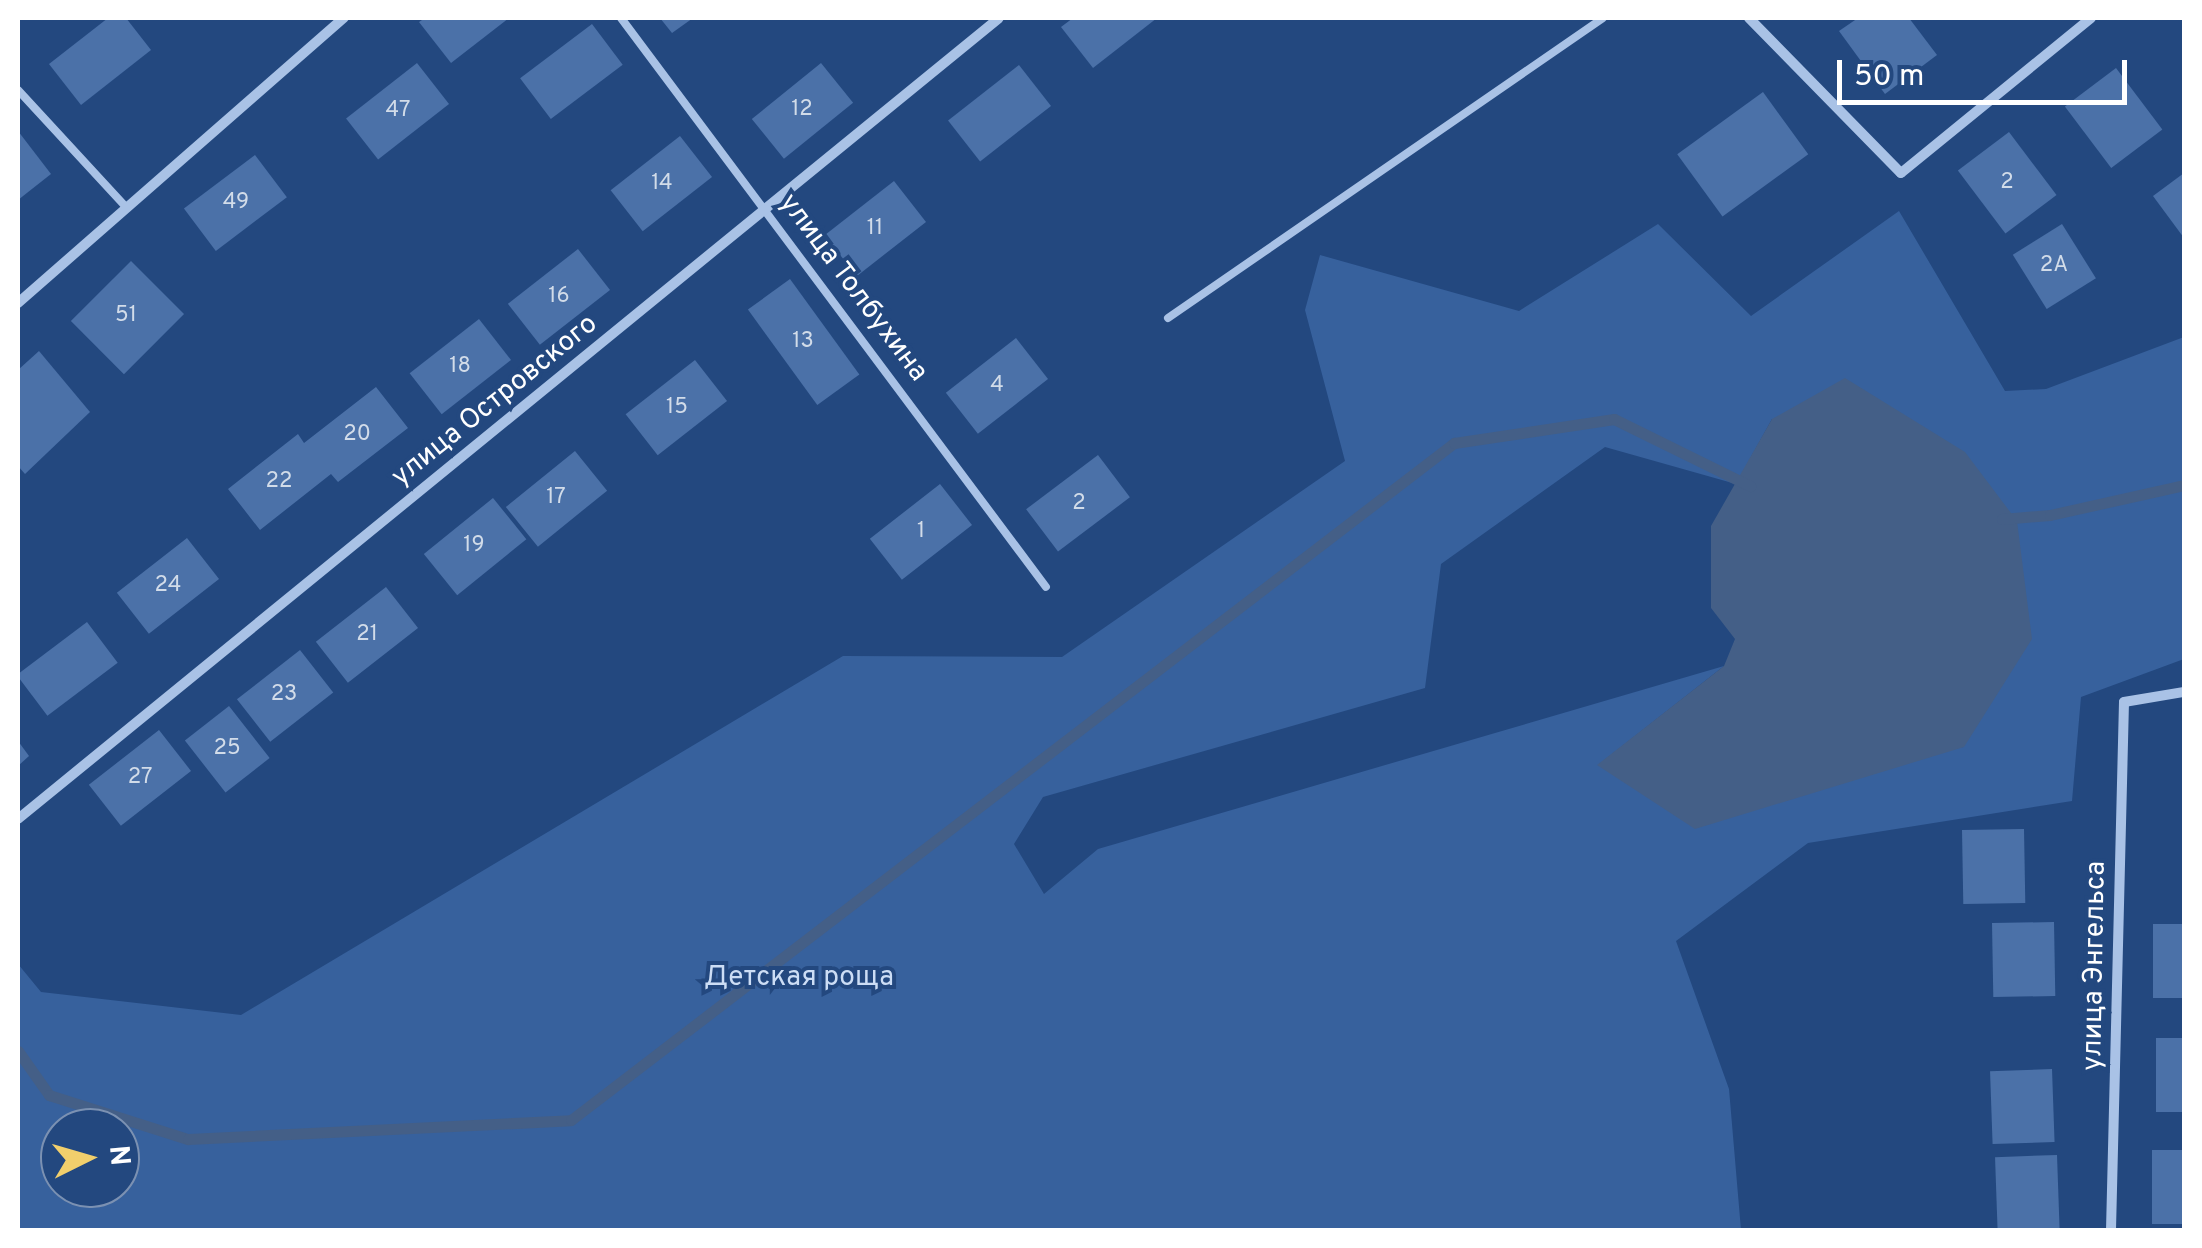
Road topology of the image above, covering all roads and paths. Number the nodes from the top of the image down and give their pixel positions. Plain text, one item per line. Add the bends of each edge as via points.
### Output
1 (344, 18) edge
2 (620, 18) edge
3 (999, 18) edge
4 (1604, 18) edge
5 (1748, 18) edge
6 (2091, 18) edge
7 (18, 90) edge
8 (125, 206) junction
9 (767, 209) junction
10 (18, 303) edge
11 (1168, 318) dead end
12 (1046, 587) dead end
13 (2184, 692) edge
14 (18, 818) edge
15 (2111, 1230) edge

1 - 8 street
2 - 9 lane, улица Толбухина
3 - 9 street, улица Островского
4 - 11 lane
5 - 6 street via 1901,173
7 - 8 lane
8 - 10 street
9 - 12 lane, улица Толбухина
9 - 14 street, улица Островского
13 - 15 street, улица Энгельса via 2124,702

